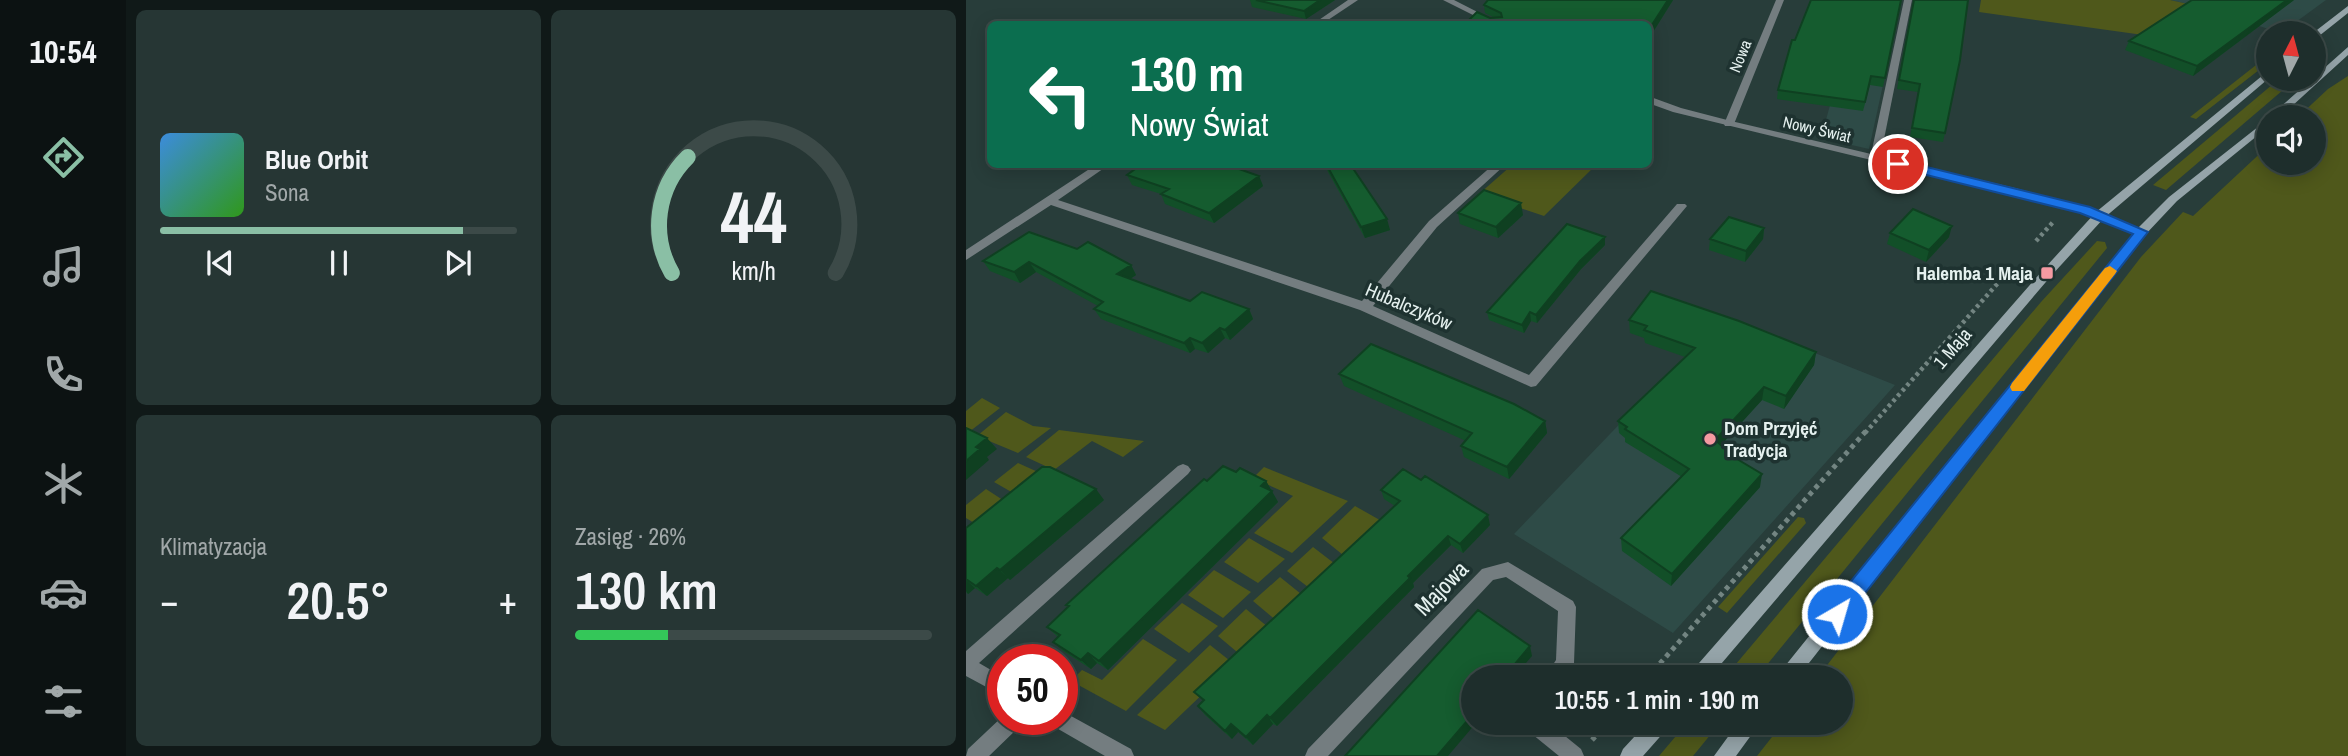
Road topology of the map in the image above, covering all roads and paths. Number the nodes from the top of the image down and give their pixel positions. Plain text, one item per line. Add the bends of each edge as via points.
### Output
1 (1354, 0) edge
2 (1447, 0) edge
3 (1780, 0) edge
4 (1908, 0) edge
5 (2348, 9) edge
6 (1322, 21) edge
7 (1491, 21) edge
8 (2326, 27) edge
9 (2348, 50) edge
10 (2256, 85) edge
11 (1652, 101) edge
12 (2287, 105) edge
13 (1729, 124) junction
14 (2256, 132) edge
15 (1875, 159) junction
16 (1099, 168) edge
17 (1496, 168) edge
18 (1050, 201) junction
19 (1681, 206) dead end
20 (2100, 215) junction
21 (2141, 232) junction
22 (966, 256) edge
23 (1998, 283) dead end
24 (1365, 307) junction
25 (1183, 470) dead end
26 (966, 664) edge
27 (1563, 665) edge
28 (1659, 665) edge
29 (1708, 665) edge
30 (1797, 665) edge
31 (987, 677) edge
32 (1078, 729) edge
33 (997, 735) edge
34 (1549, 735) edge
35 (1648, 735) edge
36 (1741, 735) edge
37 (975, 756) edge
38 (1125, 756) edge
39 (1315, 756) edge
40 (1574, 756) edge
41 (1630, 756) edge
42 (1724, 756) edge

1 - 6 street
2 - 7 street
3 - 13 street, Nowa
4 - 15 street
5 - 8 main road
9 - 12 main road
10 - 20 main road, 1 Maja
11 - 13 street, Nowy Świat
13 - 15 street, Nowy Świat
14 - 21 main road via 2173,199
15 - 20 street, Nowy Świat
16 - 18 street
17 - 24 street via 1433,224
18 - 22 street
18 - 24 street, Hubalczyków
19 - 24 street, Hubalczyków via 1531,382
20 - 21 street, Nowy Świat
20 - 29 main road, 1 Maja
21 - 30 main road
23 - 28 path
25 - 26 street
26 - 31 street
27 - 39 street, Majowa via 1567,607 1508,569 1488,574
32 - 38 street
33 - 37 street
34 - 40 street
35 - 41 main road
36 - 42 main road

